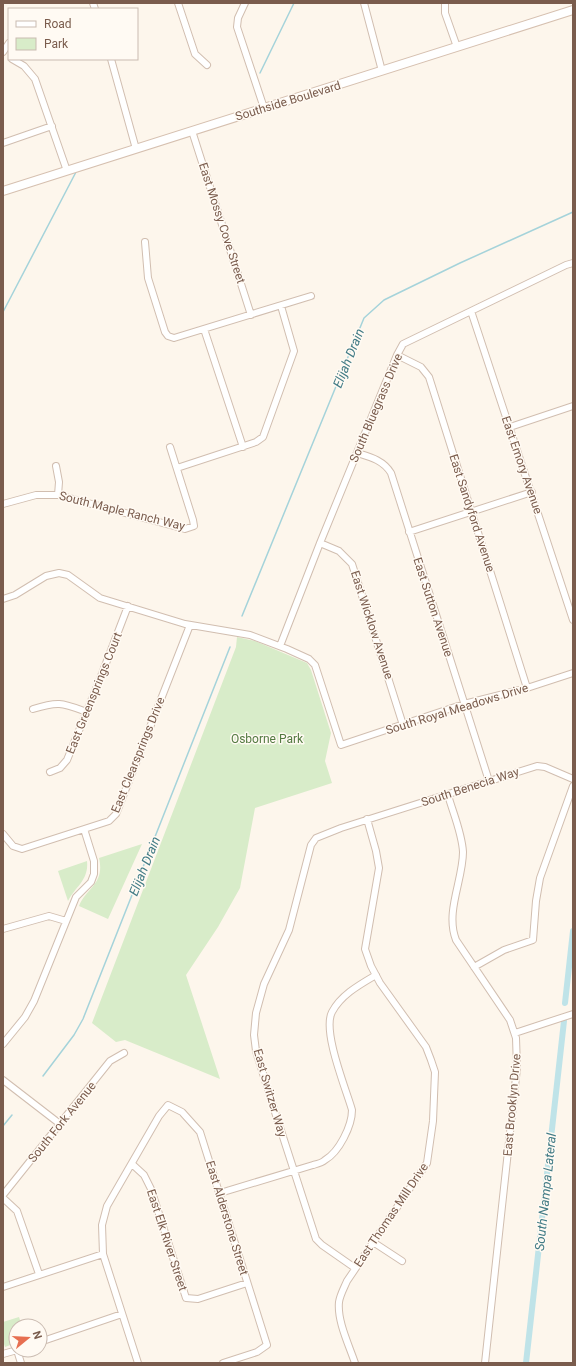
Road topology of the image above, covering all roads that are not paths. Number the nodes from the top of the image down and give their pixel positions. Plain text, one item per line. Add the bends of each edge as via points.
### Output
1 (178, 3) edge
2 (244, 3) edge
3 (364, 3) edge
4 (445, 3) edge
5 (573, 10) edge
6 (457, 47) junction
7 (14, 60) edge
8 (111, 60) edge
9 (207, 65) dead end
10 (382, 71) junction
11 (264, 108) junction
12 (52, 126) junction
13 (192, 131) junction
14 (3, 143) edge
15 (136, 149) junction
16 (67, 171) junction
17 (3, 191) edge
18 (146, 242) dead end
19 (573, 263) edge
20 (311, 296) dead end
21 (281, 306) junction
22 (471, 311) junction
23 (251, 315) junction
24 (204, 329) junction
25 (396, 355) junction
26 (573, 407) edge
27 (510, 427) junction
28 (170, 447) dead end
29 (243, 447) junction
30 (356, 453) junction
31 (56, 466) dead end
32 (177, 468) junction
33 (532, 492) junction
34 (58, 495) junction
35 (3, 504) edge
36 (471, 512) junction
37 (409, 532) junction
38 (320, 542) junction
39 (3, 599) edge
40 (128, 606) junction
41 (573, 620) edge
42 (190, 625) junction
43 (280, 646) junction
44 (573, 673) edge
45 (527, 688) junction
46 (464, 704) junction
47 (33, 709) dead end
48 (87, 712) junction
49 (403, 725) junction
50 (50, 772) dead end
51 (573, 779) edge
52 (489, 780) junction
53 (573, 786) edge
54 (448, 795) junction
55 (367, 819) junction
56 (84, 829) junction
57 (3, 834) edge
58 (66, 922) junction
59 (3, 929) edge
60 (474, 967) junction
61 (376, 975) junction
62 (573, 1014) edge
63 (515, 1033) junction
64 (3, 1044) edge
65 (124, 1053) dead end
66 (3, 1080) edge
67 (60, 1124) junction
68 (132, 1164) junction
69 (294, 1172) junction
70 (220, 1193) junction
71 (3, 1197) edge
72 (373, 1242) junction
73 (102, 1254) junction
74 (402, 1261) dead end
75 (355, 1268) junction
76 (39, 1274) junction
77 (247, 1282) junction
78 (3, 1287) edge
79 (122, 1314) junction
80 (48, 1339) edge
81 (138, 1363) edge
82 (223, 1363) edge
83 (355, 1363) edge
84 (485, 1363) edge

1 - 9 street via 195,54
2 - 11 street via 237,27
3 - 10 street
4 - 6 street
5 - 6 main road, Southside Boulevard
6 - 10 main road, Southside Boulevard
7 - 12 street via 24,66 35,79
8 - 15 street
10 - 11 main road, Southside Boulevard
11 - 13 main road, Southside Boulevard
12 - 14 street
12 - 16 street
13 - 15 main road, Southside Boulevard
13 - 23 street, East Mossy Cove Street
15 - 16 main road, Southside Boulevard
16 - 17 main road, Southside Boulevard
18 - 24 street via 148,278 168,336 174,338
19 - 22 street, South Bluegrass Drive
20 - 21 street
21 - 23 street
21 - 29 street via 294,351 263,437
22 - 25 street, South Bluegrass Drive via 403,344
22 - 27 street, East Emory Avenue
23 - 24 street
24 - 29 street
25 - 30 street, South Bluegrass Drive
25 - 36 street, East Sandyford Avenue via 421,367 429,377
26 - 27 street
27 - 33 street, East Emory Avenue
28 - 32 street
29 - 32 street
30 - 37 street, East Sutton Avenue via 374,458 391,473
30 - 38 street, South Bluegrass Drive
31 - 34 street
32 - 34 street, South Maple Ranch Way via 194,526 185,529
33 - 36 street
33 - 41 street, East Emory Avenue
34 - 35 street, South Maple Ranch Way via 36,495
36 - 37 street
36 - 45 street, East Sandyford Avenue
37 - 46 street, East Sutton Avenue
38 - 43 street, South Bluegrass Drive
38 - 49 street, East Wicklow Avenue via 339,551 352,564
39 - 40 street via 46,576 58,573 68,575 100,598
40 - 42 street
40 - 48 street, East Greensprings Court
42 - 43 street via 250,635
42 - 56 street, East Clearsprings Drive via 116,814 109,821
43 - 49 street, South Royal Meadows Drive via 315,664 341,744
44 - 45 street, South Royal Meadows Drive
45 - 46 street, South Royal Meadows Drive
46 - 49 street, South Royal Meadows Drive
46 - 52 street, East Sutton Avenue
47 - 48 street via 62,703
48 - 50 street, East Greensprings Court via 67,760 60,768
51 - 52 street, South Benecia Way via 537,766
52 - 54 street, South Benecia Way
53 - 60 street via 540,878 533,940 504,950
54 - 55 street, South Benecia Way
54 - 60 street, East Brooklyn Drive via 463,850 452,930
55 - 61 street, East Thomas Mill Drive via 379,868 365,949 370,966
55 - 69 street, East Switzer Way via 316,838 311,846 289,930 264,984 256,1013 256,1051
56 - 57 street, East Clearsprings Drive via 22,849 13,846
56 - 58 street via 94,861 94,874 91,882 76,897
58 - 59 street via 49,916
58 - 64 street via 34,1001 25,1017
60 - 63 street, East Brooklyn Drive via 510,1020
61 - 69 street via 352,989 338,1003 329,1020 332,1045 352,1110 348,1130 332,1155 325,1161
61 - 72 street, East Thomas Mill Drive via 426,1048 435,1072 433,1121 427,1163
62 - 63 street
63 - 84 street, East Brooklyn Drive via 518,1049 517,1068
65 - 67 street, South Fork Avenue via 110,1061
66 - 67 street
67 - 71 street, South Fork Avenue
68 - 70 street, East Alderstone Street via 168,1105 182,1112 200,1132
68 - 73 street via 107,1206 102,1225
68 - 77 street, East Elk River Street via 144,1175 152,1189 186,1298 198,1299
69 - 70 street
69 - 75 street, East Switzer Way via 316,1239 322,1246
70 - 77 street, East Alderstone Street
71 - 76 street via 17,1212
72 - 74 street
72 - 75 street, East Thomas Mill Drive
73 - 76 street
73 - 79 street
75 - 83 street, East Thomas Mill Drive via 346,1281 339,1303
76 - 78 street
77 - 82 street, East Alderstone Street via 267,1345 257,1352
79 - 80 street
79 - 81 street

